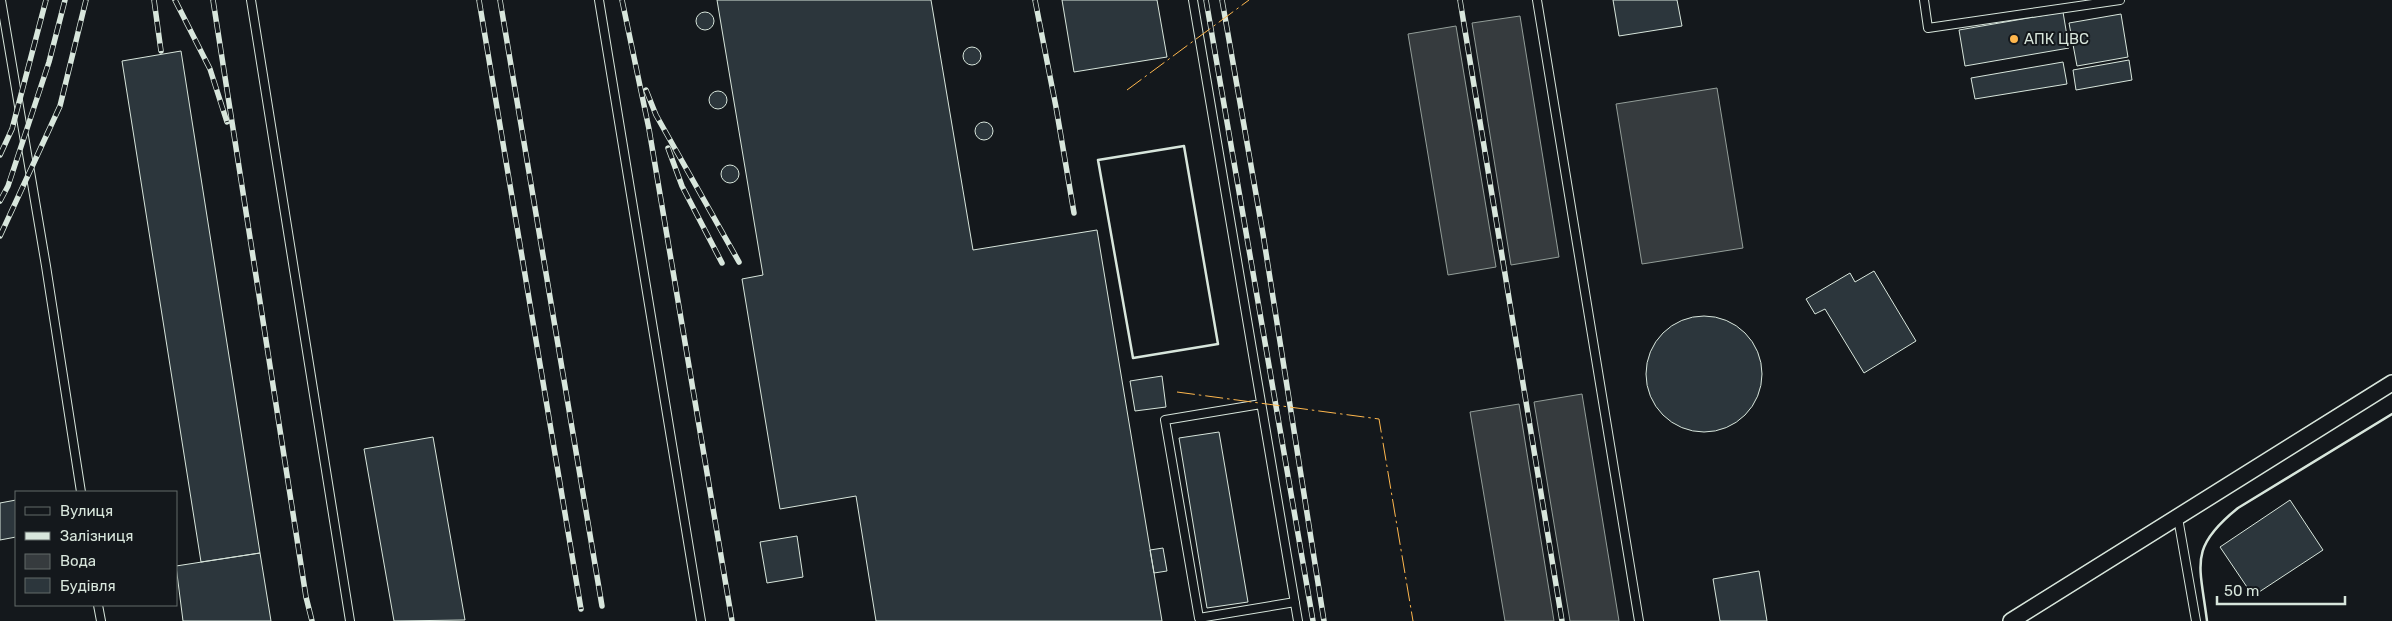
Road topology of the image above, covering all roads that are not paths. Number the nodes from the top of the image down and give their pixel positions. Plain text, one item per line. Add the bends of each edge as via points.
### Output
1 (1, 0) edge
2 (251, 0) edge
3 (599, 0) edge
4 (1193, 0) edge
5 (1537, 0) edge
6 (1924, 0) edge
7 (2120, 0) edge
8 (2392, 383) edge
9 (1261, 404) junction
10 (81, 491) edge
11 (2178, 518) junction
12 (1294, 602) junction
13 (98, 606) edge
14 (101, 621) edge
15 (350, 621) edge
16 (701, 621) edge
17 (1298, 621) edge
18 (1639, 621) edge
19 (2011, 621) edge
20 (2196, 621) edge

1 - 10 lane
2 - 15 lane
3 - 16 lane
4 - 9 lane
5 - 18 lane
6 - 7 lane via 1928,28
8 - 11 street
9 - 12 lane
9 - 12 lane via 1165,420 1199,618
11 - 19 street
11 - 20 lane
12 - 17 lane
13 - 14 lane

